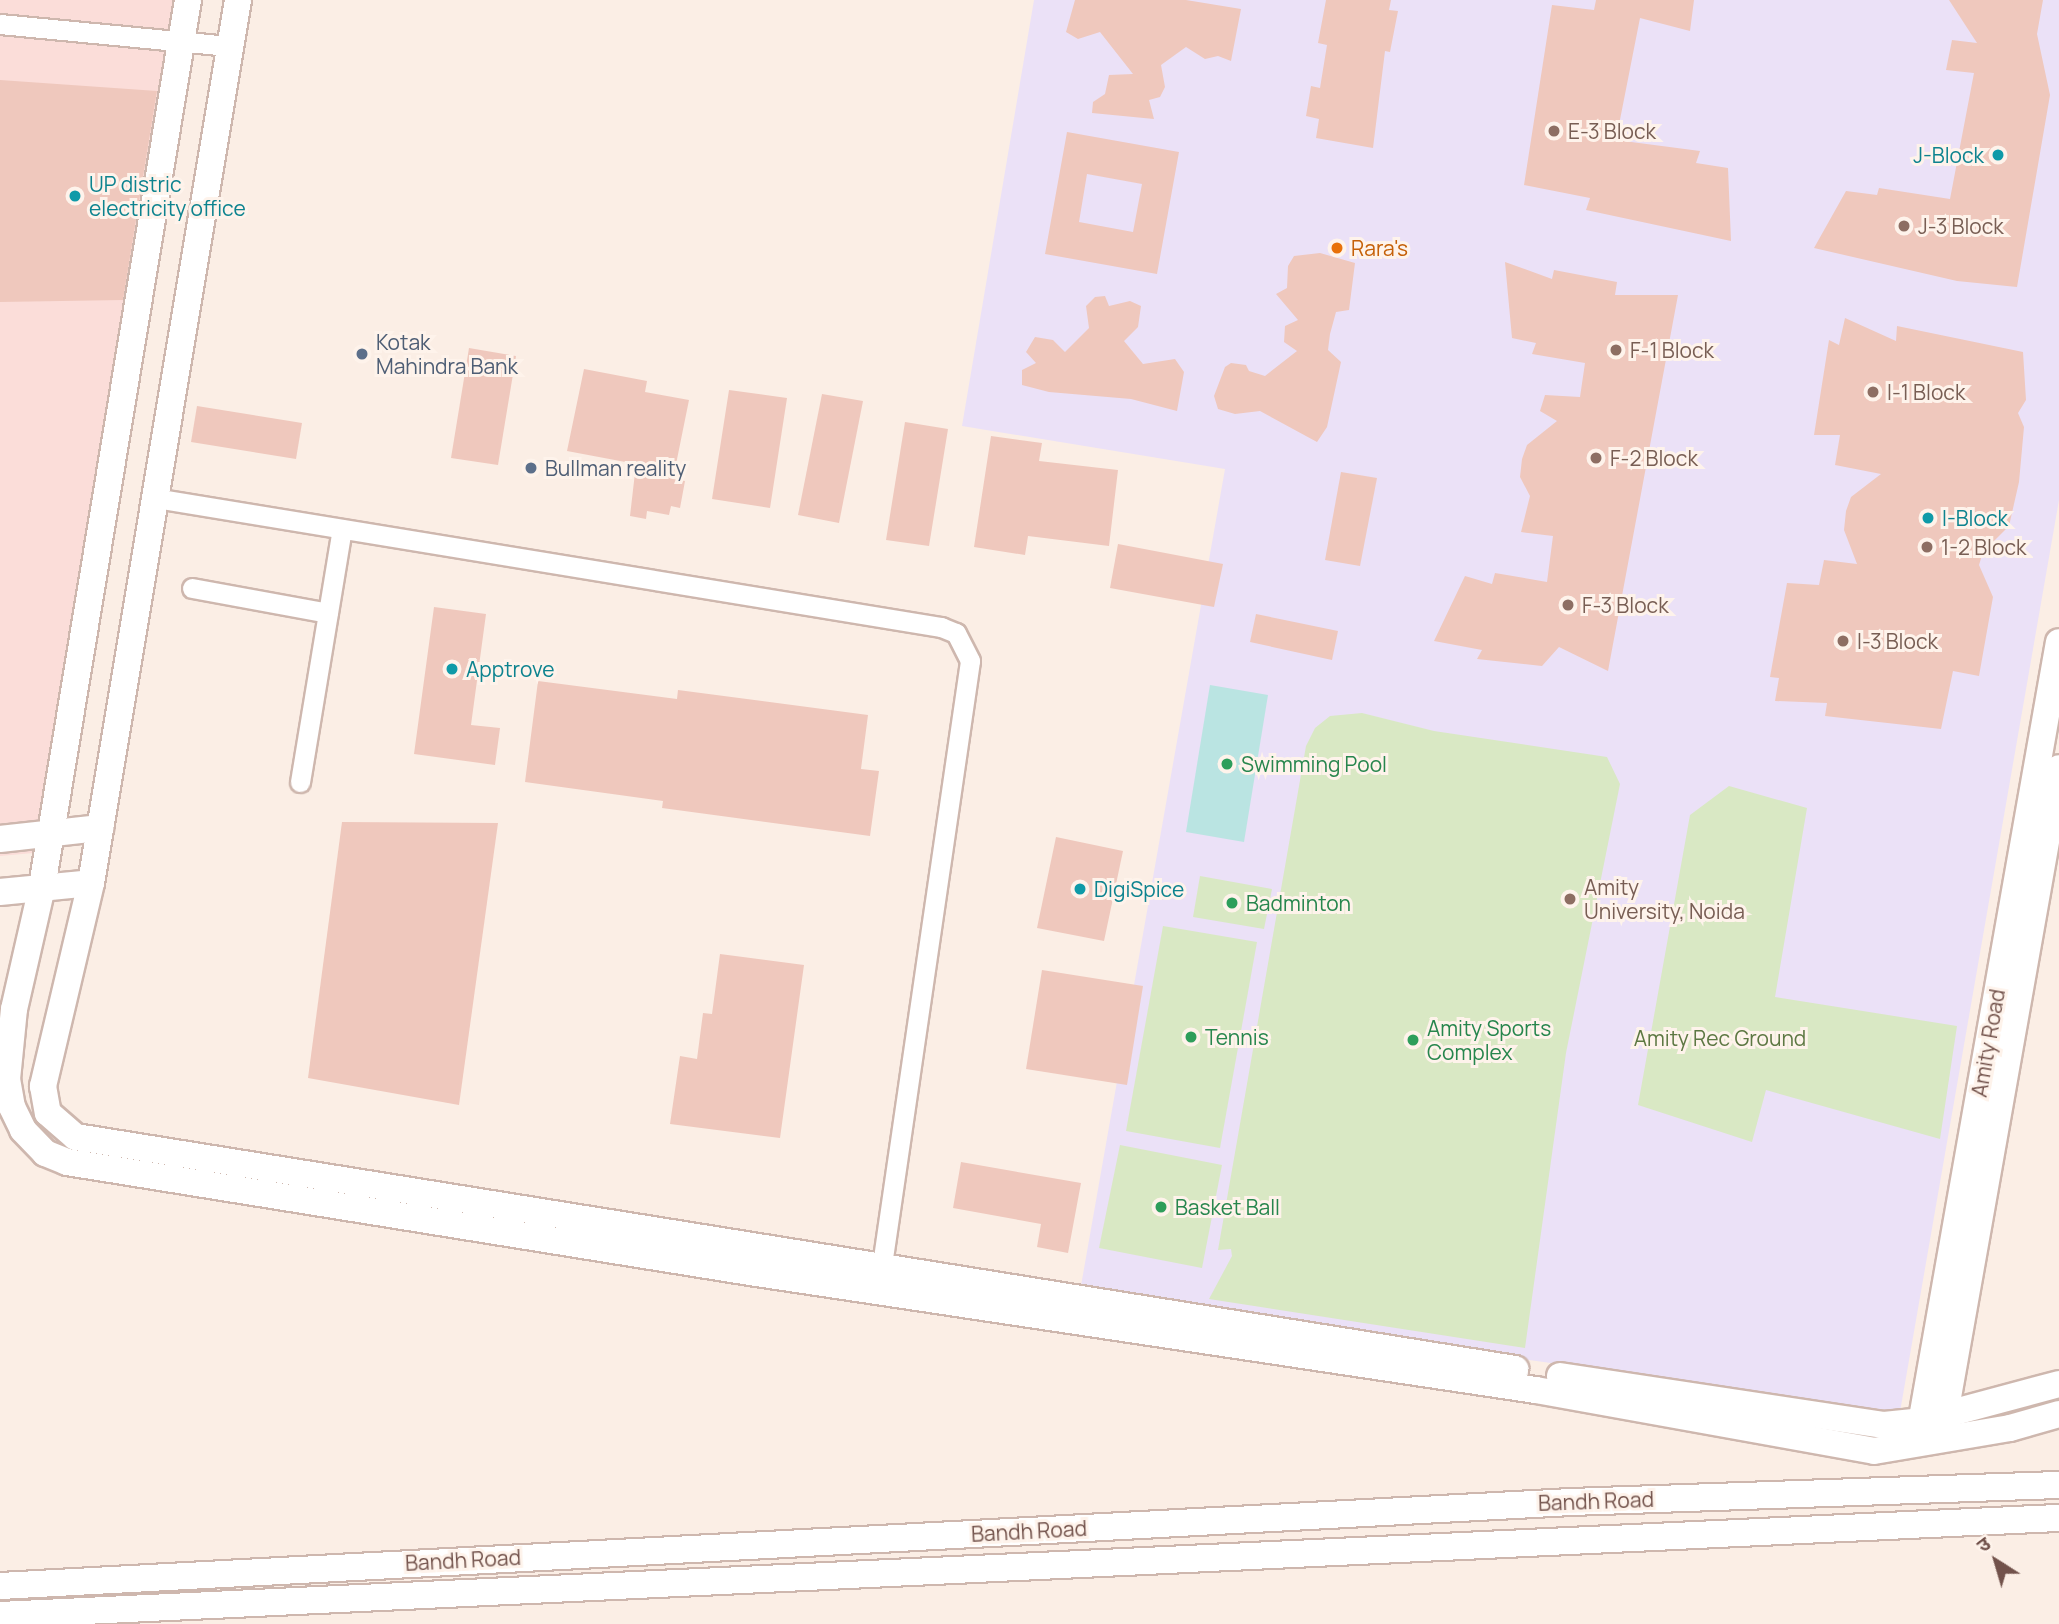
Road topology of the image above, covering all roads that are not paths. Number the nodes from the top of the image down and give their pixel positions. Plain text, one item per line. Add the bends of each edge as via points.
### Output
1 (188, 0) edge
2 (238, 0) edge
3 (0, 24) edge
4 (180, 38) junction
5 (229, 46) junction
6 (155, 498) junction
7 (342, 529) junction
8 (192, 588) dead end
9 (328, 613) junction
10 (2059, 642) edge
11 (2056, 681) edge
12 (2059, 768) edge
13 (300, 782) dead end
14 (100, 828) junction
15 (51, 834) junction
16 (0, 839) edge
17 (90, 883) junction
18 (42, 887) junction
19 (0, 891) edge
20 (48, 1113) junction
21 (23, 1130) junction
22 (292, 1171) junction
23 (287, 1198) junction
24 (882, 1265) junction
25 (878, 1292) junction
26 (2059, 1384) edge
27 (2059, 1414) edge
28 (1931, 1430) junction
29 (2059, 1485) edge
30 (2059, 1518) edge
31 (0, 1586) edge
32 (0, 1615) edge

1 - 4 street
2 - 5 street
3 - 4 street
4 - 5 street
4 - 15 street
5 - 6 street
6 - 7 street
6 - 14 street
7 - 9 street
7 - 24 street via 941,627 965,645 970,661
8 - 9 street
9 - 13 street
10 - 11 street, Amity Road
11 - 28 street, Amity Road
12 - 28 street, Amity Road
14 - 15 street
14 - 17 street
15 - 16 street
15 - 18 street
17 - 18 street
17 - 20 street via 43,1086
18 - 19 street
18 - 21 street via 14,1009 7,1079
20 - 21 street
20 - 22 street via 76,1137
21 - 23 street via 45,1153 67,1162
22 - 23 street
22 - 24 street
23 - 25 street
24 - 25 street
24 - 28 street via 1623,1386
25 - 28 street via 1536,1390 1874,1451
26 - 28 street
27 - 28 street via 2010,1428
29 - 31 street, Bandh Road via 1571,1502
30 - 32 street, Bandh Road

